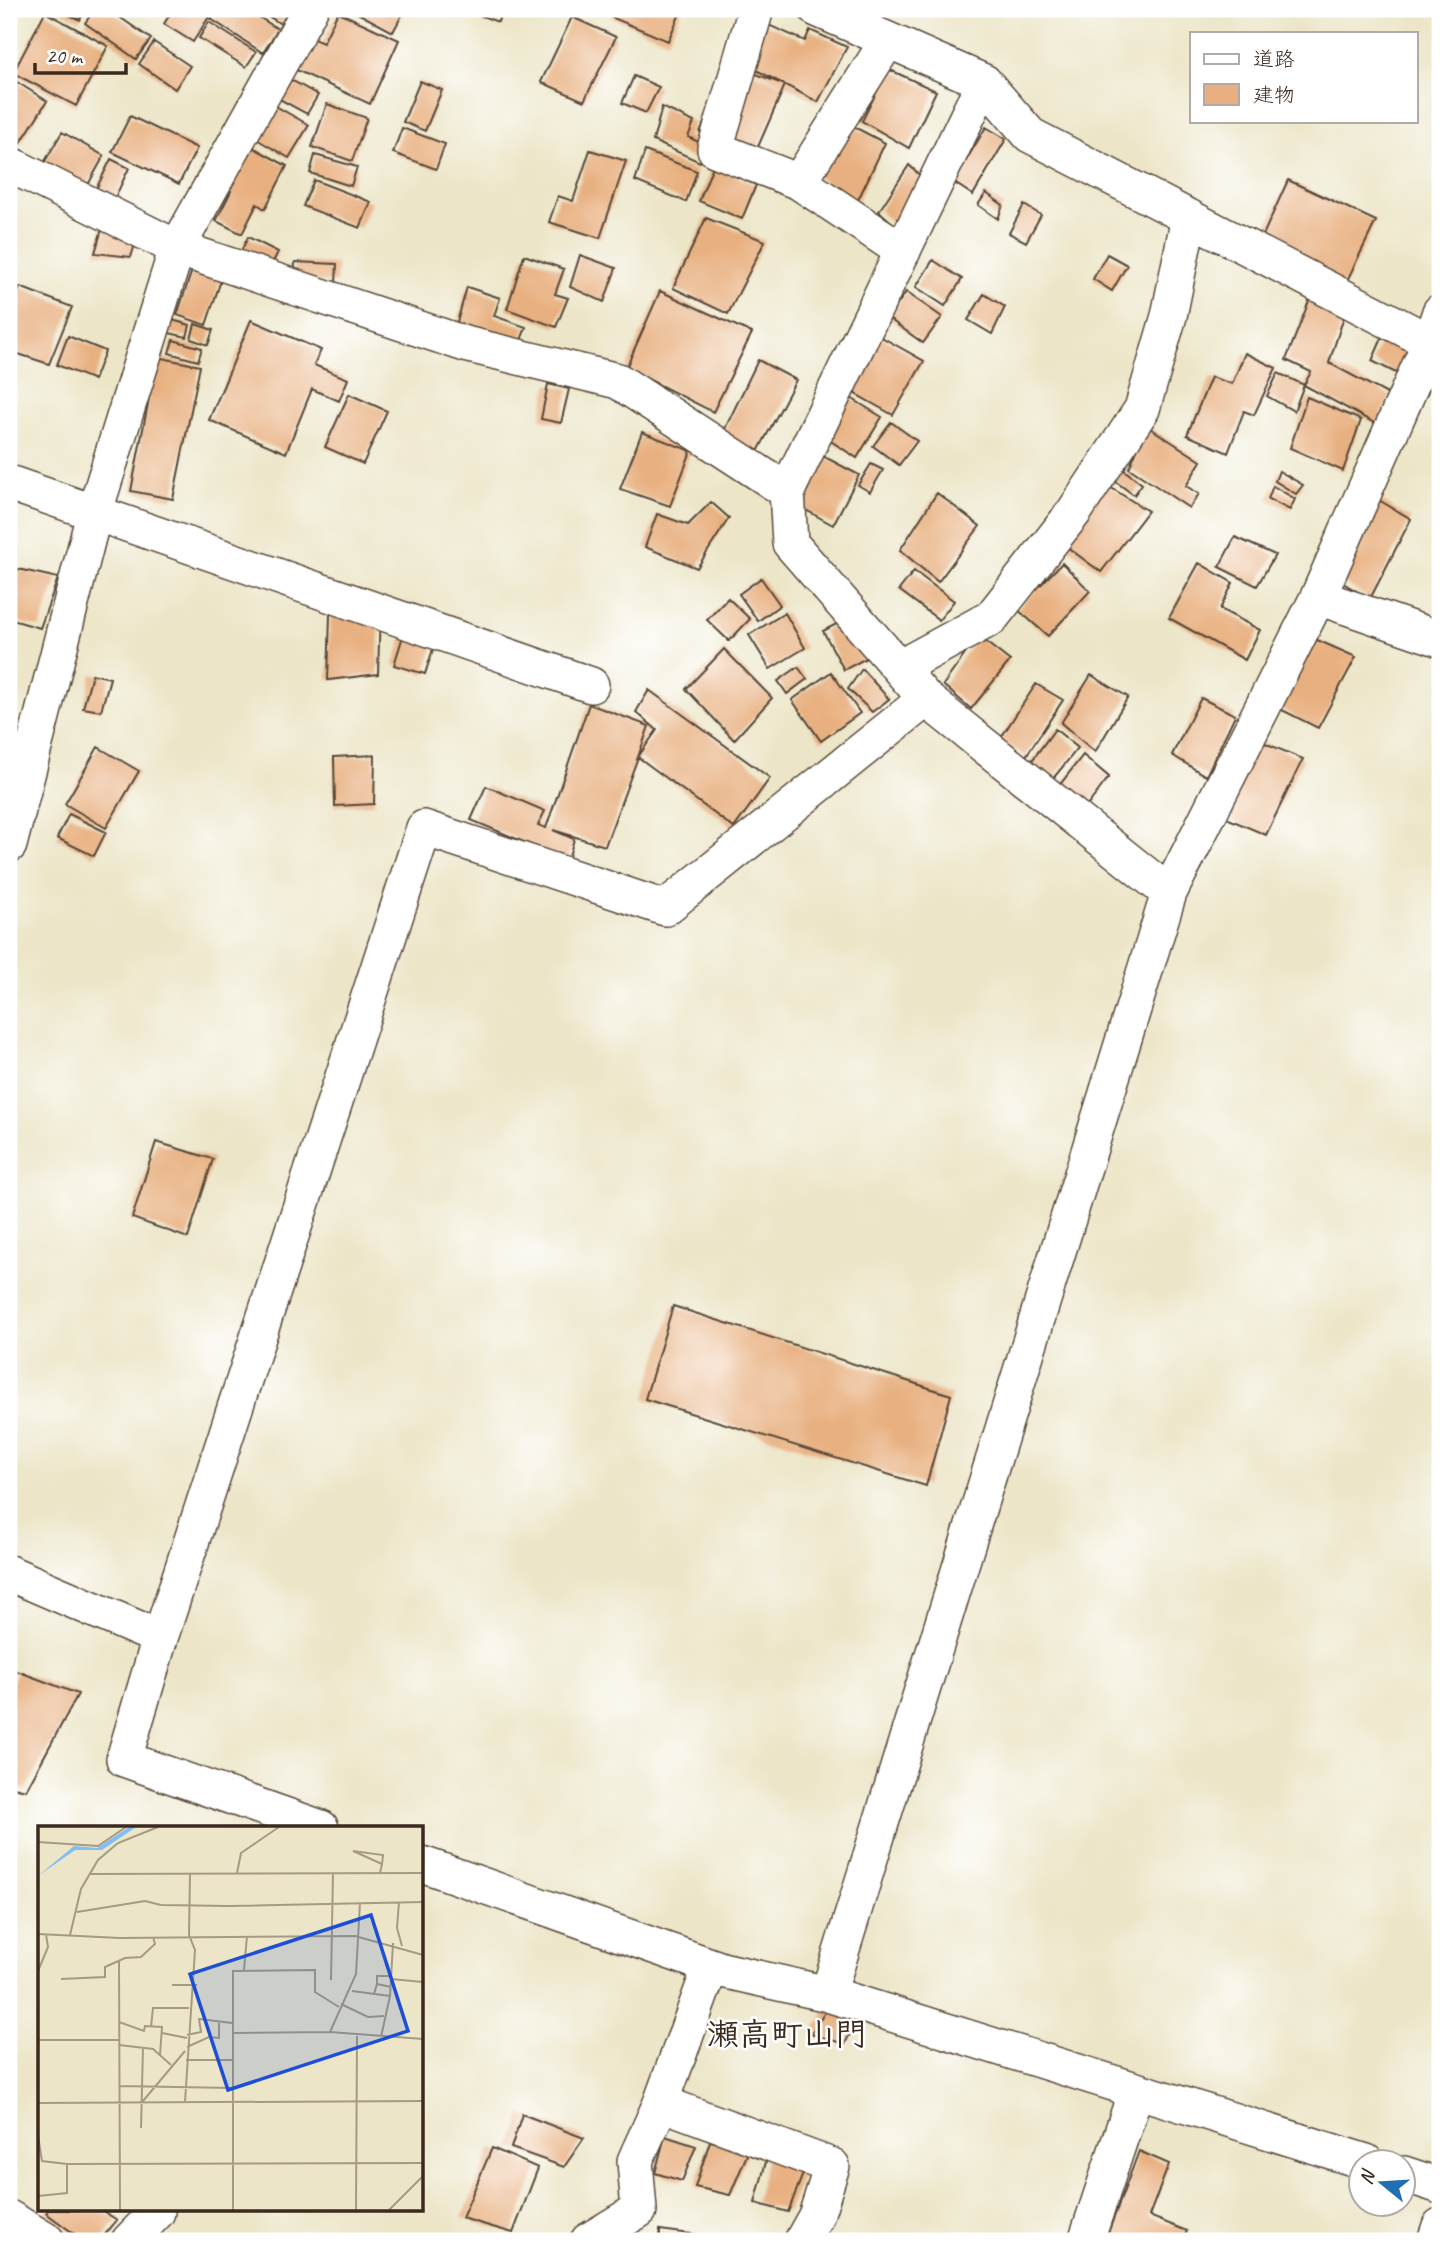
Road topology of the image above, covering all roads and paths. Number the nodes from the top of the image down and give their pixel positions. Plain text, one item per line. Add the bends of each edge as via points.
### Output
1 (310, 9) edge
2 (756, 9) edge
3 (817, 9) edge
4 (888, 40) junction
5 (984, 82) junction
6 (9, 164) edge
7 (799, 182) junction
8 (1189, 217) junction
9 (177, 248) junction
10 (903, 251) junction
11 (1435, 327) edge
12 (9, 484) edge
13 (787, 491) junction
14 (94, 514) junction
15 (1318, 597) junction
16 (1440, 639) edge
17 (899, 668) junction
18 (591, 685) dead end
19 (926, 699) junction
20 (9, 845) edge
21 (1169, 893) junction
22 (9, 1573) edge
23 (160, 1637) junction
24 (315, 1826) edge
25 (424, 1865) edge
26 (711, 1966) junction
27 (828, 1994) junction
28 (1136, 2091) junction
29 (661, 2103) junction
30 (1348, 2156) edge
31 (1418, 2179) edge
32 (1440, 2186) edge
33 (157, 2213) dead end
34 (9, 2218) edge
35 (1440, 2227) edge
36 (47, 2241) edge
37 (129, 2241) edge
38 (589, 2241) edge
39 (802, 2241) edge
40 (1086, 2241) edge
41 (1435, 2241) edge

1 - 9 street
2 - 7 street via 715,149
3 - 4 street
4 - 5 street
4 - 7 street
5 - 8 street via 1030,135
5 - 10 street
6 - 9 street
7 - 10 street
8 - 11 street
8 - 17 street via 1169,316 1142,410 1074,512 991,618
9 - 13 street via 465,344 618,381
9 - 14 street
10 - 13 street
11 - 15 street
12 - 14 street
13 - 17 street via 790,543
14 - 18 street
14 - 20 street
15 - 16 street
15 - 21 street
17 - 19 street
19 - 21 street
19 - 23 street via 665,908 424,828
21 - 27 street
22 - 23 street
23 - 24 street via 124,1759
25 - 26 street
26 - 27 street
26 - 29 street
27 - 28 street
28 - 30 street
28 - 40 street
29 - 38 street via 635,2161 639,2210
29 - 39 street via 832,2166 816,2216
31 - 32 street
33 - 37 street
34 - 36 street
35 - 41 street

